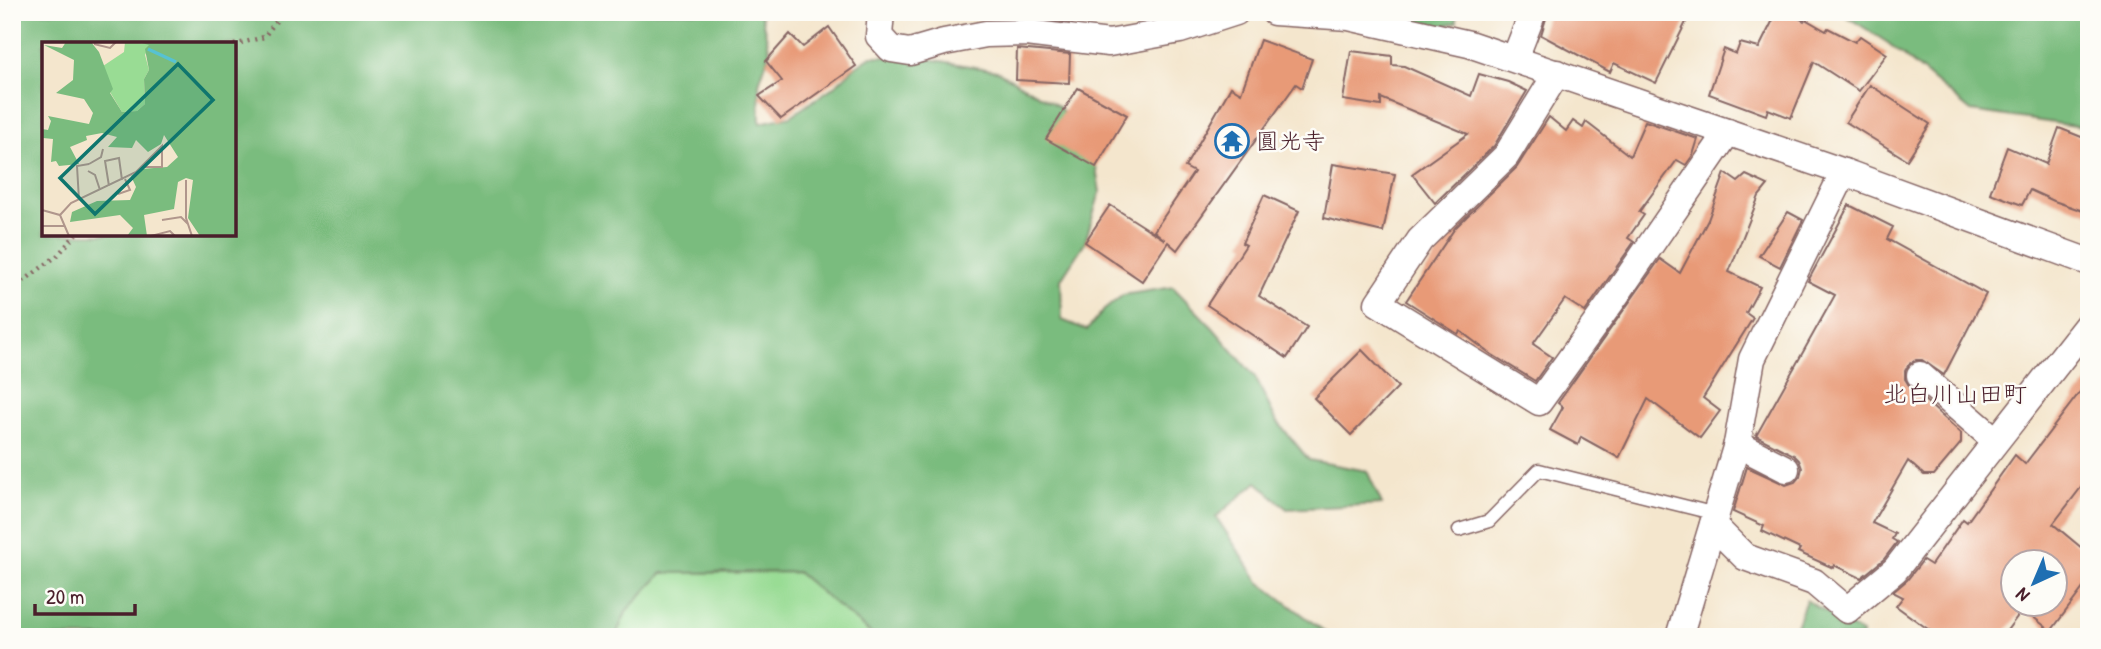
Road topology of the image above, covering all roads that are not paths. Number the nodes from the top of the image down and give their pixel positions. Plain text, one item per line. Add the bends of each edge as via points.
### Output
1 (881, 12) edge
2 (1236, 12) edge
3 (1274, 12) edge
4 (1533, 12) edge
5 (1515, 58) junction
6 (1557, 73) junction
7 (1728, 132) junction
8 (1844, 172) junction
9 (2089, 261) edge
10 (2089, 323) edge
11 (1920, 375) dead end
12 (1995, 440) junction
13 (1737, 444) junction
14 (1786, 469) dead end
15 (1715, 519) junction
16 (1459, 530) dead end
17 (1679, 637) edge

1 - 2 street via 880,36 891,49 910,52 986,34 1026,33 1109,43 1180,30
3 - 5 street via 1349,17
4 - 5 street
5 - 6 street
6 - 7 street
6 - 7 street via 1506,156 1420,240 1378,303 1539,402
7 - 8 street
8 - 9 street
8 - 13 street via 1752,359
10 - 12 street
11 - 12 street
12 - 15 street via 1895,570 1847,610 1814,582 1745,557
13 - 14 street
13 - 15 street
15 - 16 lane via 1539,470 1489,521
15 - 17 street

